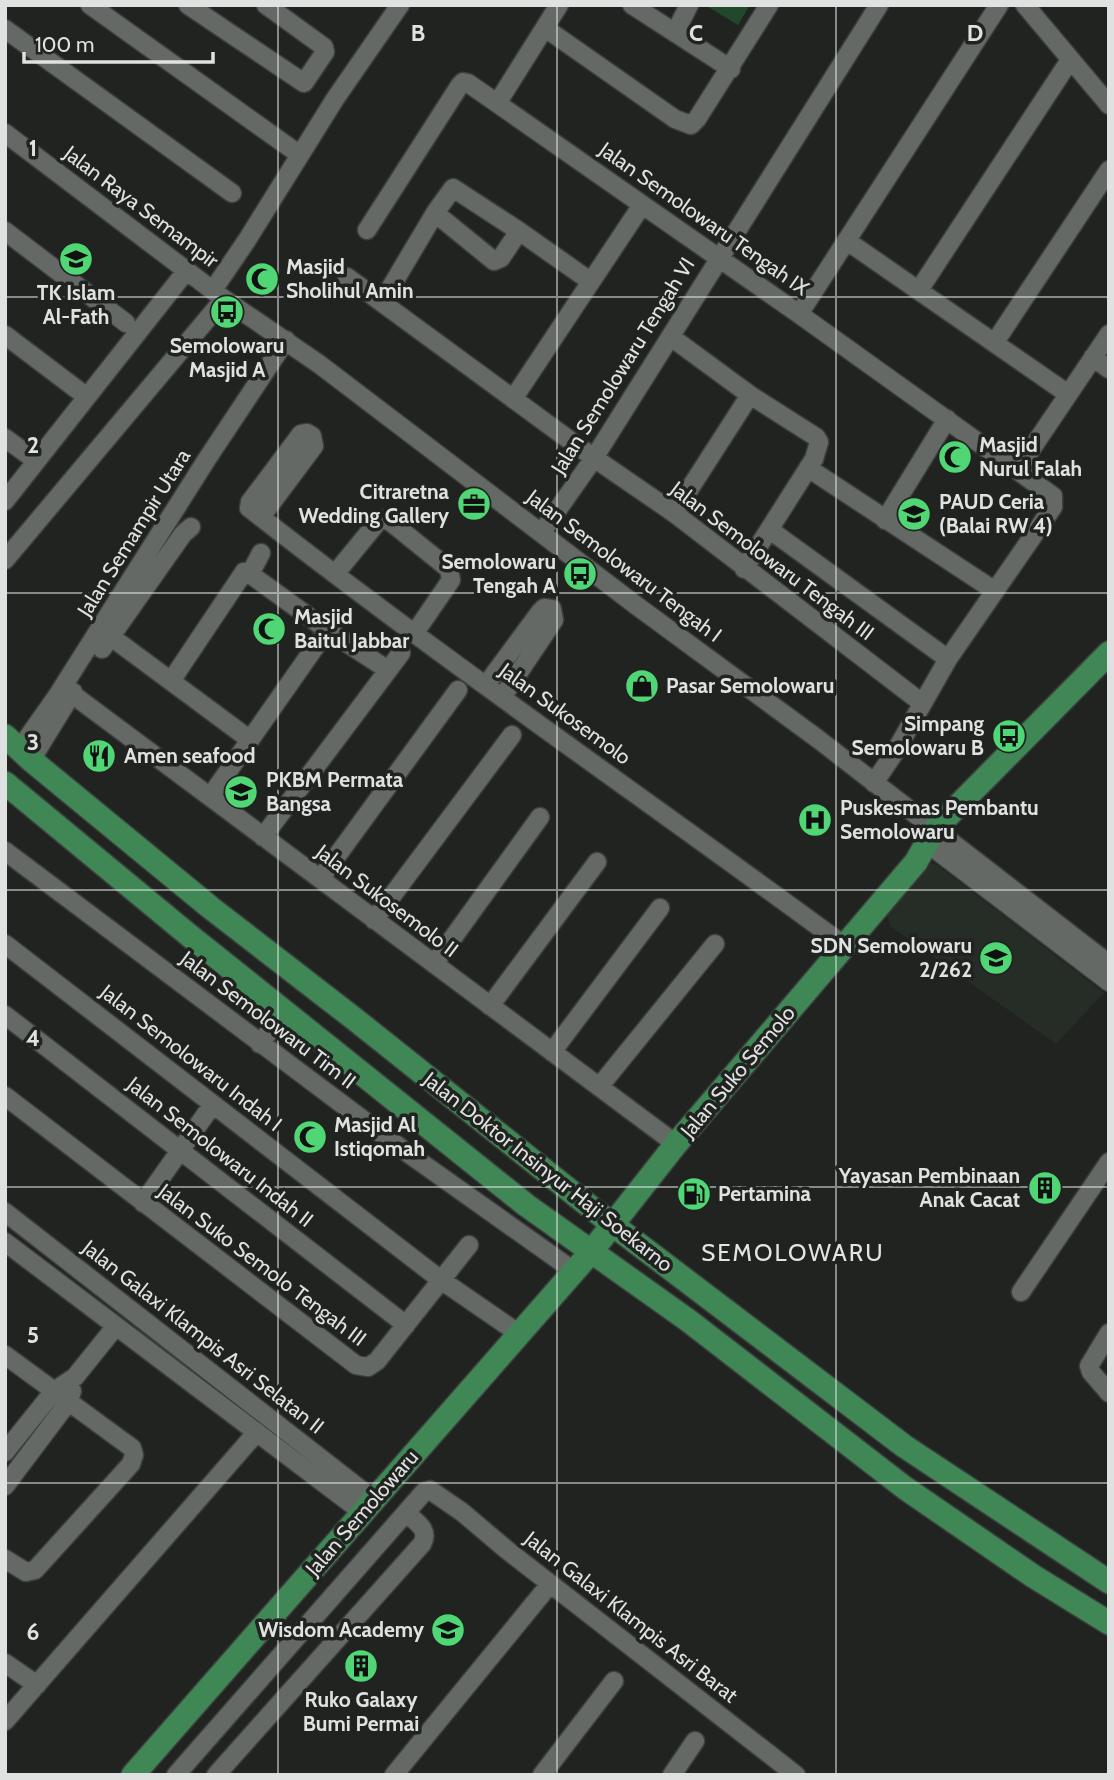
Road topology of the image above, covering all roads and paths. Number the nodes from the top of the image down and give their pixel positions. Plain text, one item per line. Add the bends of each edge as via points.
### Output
1 (90, 5) edge
2 (188, 5) edge
3 (266, 5) edge
4 (400, 5) edge
5 (559, 5) edge
6 (632, 5) edge
7 (689, 5) edge
8 (769, 5) edge
9 (879, 5) edge
10 (999, 5) edge
11 (1025, 5) edge
12 (545, 28) junction
13 (5, 29) edge
14 (675, 33) junction
15 (1070, 60) junction
16 (731, 69) junction
17 (498, 102) junction
18 (1109, 105) edge
19 (5, 133) edge
20 (300, 155) junction
21 (1109, 170) edge
22 (232, 192) dead end
23 (642, 205) junction
24 (435, 213) junction
25 (367, 230) dead end
26 (5, 231) edge
27 (519, 231) junction
28 (847, 241) junction
29 (718, 258) junction
30 (187, 270) junction
31 (347, 277) dead end
32 (590, 281) junction
33 (919, 290) junction
34 (219, 294) junction
35 (382, 302) junction
36 (799, 314) junction
37 (126, 323) dead end
38 (1109, 334) edge
39 (5, 335) edge
40 (671, 337) junction
41 (286, 340) junction
42 (995, 342) junction
43 (1093, 358) junction
44 (1109, 369) edge
45 (1068, 394) junction
46 (750, 395) junction
47 (87, 397) junction
48 (513, 399) junction
49 (947, 419) junction
50 (5, 438) edge
51 (594, 458) junction
52 (35, 460) junction
53 (808, 468) junction
54 (1018, 469) junction
55 (5, 501) edge
56 (674, 513) junction
57 (261, 517) dead end
58 (885, 520) junction
59 (191, 527) dead end
60 (769, 530) junction
61 (542, 532) junction
62 (8, 551) edge
63 (261, 553) dead end
64 (744, 569) junction
65 (250, 574) junction
66 (335, 574) junction
67 (995, 591) junction
68 (327, 630) junction
69 (414, 634) junction
70 (110, 636) junction
71 (401, 653) dead end
72 (1109, 653) edge
73 (948, 659) junction
74 (388, 670) junction
75 (1109, 671) edge
76 (171, 681) junction
77 (486, 685) junction
78 (458, 690) dead end
79 (72, 694) junction
80 (503, 696) junction
81 (922, 703) junction
82 (512, 735) dead end
83 (249, 739) junction
84 (18, 749) edge
85 (5, 783) edge
86 (874, 783) junction
87 (210, 797) junction
88 (540, 817) dead end
89 (263, 837) junction
90 (931, 845) junction
91 (5, 851) edge
92 (597, 862) dead end
93 (320, 879) junction
94 (211, 908) junction
95 (660, 908) dead end
96 (374, 920) junction
97 (190, 936) junction
98 (252, 939) junction
99 (5, 944) edge
100 (715, 944) dead end
101 (845, 946) junction
102 (434, 964) junction
103 (1109, 964) edge
104 (232, 970) junction
105 (1109, 982) edge
106 (490, 1006) junction
107 (284, 1011) junction
108 (5, 1015) edge
109 (260, 1044) junction
110 (552, 1052) junction
111 (599, 1087) junction
112 (5, 1096) edge
113 (213, 1104) junction
114 (676, 1144) junction
115 (180, 1150) junction
116 (1109, 1161) edge
117 (143, 1203) junction
118 (5, 1212) edge
119 (613, 1225) junction
120 (5, 1242) edge
121 (469, 1245) dead end
122 (591, 1252) junction
123 (575, 1271) junction
124 (441, 1280) junction
125 (1021, 1292) dead end
126 (406, 1325) junction
127 (116, 1326) junction
128 (518, 1333) junction
129 (1109, 1333) edge
130 (5, 1355) edge
131 (1109, 1393) edge
132 (62, 1396) junction
133 (257, 1432) junction
134 (292, 1447) junction
135 (5, 1452) edge
136 (5, 1486) edge
137 (368, 1505) junction
138 (406, 1513) junction
139 (5, 1559) edge
140 (550, 1584) junction
141 (1108, 1586) edge
142 (303, 1607) junction
143 (1099, 1617) edge
144 (5, 1663) edge
145 (614, 1681) dead end
146 (37, 1685) junction
147 (5, 1721) edge
148 (695, 1741) dead end
149 (133, 1775) edge
150 (176, 1775) edge
151 (216, 1775) edge
152 (394, 1775) edge
153 (542, 1775) edge
154 (672, 1775) edge
155 (796, 1775) edge

1 - 20 street
2 - 3 street via 306,82 324,47
4 - 20 street
5 - 12 street
6 - 14 street
7 - 14 street
8 - 16 street
9 - 29 street, Jalan Semolowaru Tengah VI
10 - 28 street
11 - 15 street
12 - 16 street via 687,125 697,119
12 - 17 street
13 - 22 street
14 - 16 street
15 - 18 street
15 - 33 street
17 - 23 street, Jalan Semolowaru Tengah IX
17 - 25 street, Jalan Semolowaru Tengah IX via 461,83
19 - 30 street, Jalan Raya Semampir
20 - 34 street
21 - 42 street
23 - 29 street, Jalan Semolowaru Tengah IX
23 - 32 street
24 - 27 street via 454,188
24 - 27 street via 494,261
24 - 35 street
26 - 37 street
27 - 32 street
28 - 33 street
28 - 36 street
29 - 36 street, Jalan Semolowaru Tengah IX
29 - 40 street, Jalan Semolowaru Tengah VI
30 - 34 street, Jalan Raya Semampir
30 - 47 street
31 - 35 street, Jalan Semolowaru Tengah III
32 - 48 street
33 - 42 street
34 - 41 street, Jalan Raya Semampir
34 - 62 street
35 - 48 street, Jalan Semolowaru Tengah III
36 - 49 street, Jalan Semolowaru Tengah IX
38 - 43 street
39 - 47 street
40 - 46 street
40 - 51 street, Jalan Semolowaru Tengah VI
41 - 61 street, Jalan Semolowaru Tengah I
41 - 84 street, Jalan Semampir Utara
42 - 45 street
43 - 44 street
43 - 45 street
45 - 54 street
46 - 53 street via 818,439 818,452
46 - 56 street
47 - 52 street
48 - 51 street, Jalan Semolowaru Tengah III
49 - 54 street, Jalan Semolowaru Tengah IX
49 - 58 street
50 - 52 street
51 - 56 street, Jalan Semolowaru Tengah III
51 - 61 street, Jalan Semolowaru Tengah VI
52 - 55 street
53 - 58 street
53 - 60 street
54 - 67 street, Jalan Semolowaru Tengah IX via 1053,496 1054,505
56 - 64 street, Jalan Semolowaru Tengah III
57 - 66 street, Jalan Sukosemolo
58 - 67 street
59 - 70 street
60 - 64 street
60 - 73 street
61 - 86 street, Jalan Semolowaru Tengah I
63 - 65 street
64 - 81 street, Jalan Semolowaru Tengah III
65 - 68 street
65 - 76 street via 240,575
66 - 69 street, Jalan Sukosemolo
66 - 69 street via 380,519 392,523 452,574
67 - 73 street
68 - 74 street
68 - 83 street
69 - 77 street, Jalan Sukosemolo
70 - 76 street
70 - 79 street
71 - 74 street
72 - 90 main road
73 - 81 street
74 - 89 street
75 - 90 main road
76 - 83 street
77 - 80 street, Jalan Sukosemolo
77 - 80 street via 540,612 552,610 554,620
78 - 93 street
79 - 84 street
79 - 87 street, Jalan Sukosemolo II
80 - 101 street, Jalan Sukosemolo
81 - 86 street
82 - 96 street
83 - 87 street
84 - 94 main road, Jalan Doktor Insinyur Haji Soekarno
85 - 97 main road, Jalan Doktor Insinyur Haji Soekarno
86 - 90 street, Jalan Semolowaru Tengah I
87 - 89 street, Jalan Sukosemolo II
88 - 102 street
89 - 93 street, Jalan Sukosemolo II
90 - 101 main road, Jalan Suko Semolo
90 - 103 street
90 - 105 street
91 - 109 street, Jalan Semolowaru Tim II
92 - 106 street
93 - 96 street, Jalan Sukosemolo II
94 - 97 main road via 209,928
94 - 98 main road, Jalan Doktor Insinyur Haji Soekarno
95 - 110 street
96 - 102 street, Jalan Sukosemolo II
97 - 104 main road, Jalan Doktor Insinyur Haji Soekarno
98 - 104 main road via 236,950
98 - 119 main road, Jalan Doktor Insinyur Haji Soekarno
99 - 113 street, Jalan Semolowaru Indah I
100 - 111 street
101 - 114 main road, Jalan Suko Semolo
102 - 106 street, Jalan Sukosemolo II
104 - 107 main road, Jalan Doktor Insinyur Haji Soekarno
106 - 110 street, Jalan Sukosemolo II
107 - 109 street
107 - 122 main road, Jalan Doktor Insinyur Haji Soekarno
108 - 115 street, Jalan Semolowaru Indah II
109 - 123 street, Jalan Semolowaru Tim II
110 - 111 street, Jalan Sukosemolo II
111 - 114 street, Jalan Sukosemolo II
112 - 117 street, Jalan Suko Semolo Tengah III
113 - 115 street
113 - 124 street, Jalan Semolowaru Indah I
114 - 119 main road, Jalan Suko Semolo
115 - 117 street
115 - 126 street, Jalan Semolowaru Indah II
116 - 125 street
117 - 126 street, Jalan Suko Semolo Tengah III via 356,1365 368,1367 377,1361
118 - 134 street, Jalan Galaxi Klampis Asri Selatan II
119 - 122 main road, Jalan Suko Semolo
119 - 141 main road, Jalan Doktor Insinyur Haji Soekarno via 904,1446
120 - 127 street, Jalan Galaxi Klampis Asri Selatan II
121 - 124 street, Jalan Suko Semolo Tengah III
122 - 123 main road, Jalan Semolowaru
122 - 143 main road, Jalan Doktor Insinyur Haji Soekarno via 689,1321 905,1488
123 - 128 main road, Jalan Semolowaru
124 - 126 street, Jalan Suko Semolo Tengah III
124 - 128 street, Jalan Semolowaru Indah I
127 - 132 street
127 - 133 street, Jalan Galaxi Klampis Asri Selatan II
128 - 137 main road, Jalan Semolowaru
129 - 131 street via 1089,1366
130 - 132 street
132 - 135 street
132 - 136 street
132 - 139 street via 132,1448 131,1464 35,1570 26,1572
133 - 134 street, Jalan Galaxi Klampis Asri Selatan II
133 - 146 street
134 - 137 street, Jalan Galaxi Klampis Asri Selatan II
137 - 142 main road, Jalan Semolowaru
138 - 140 street, Jalan Galaxi Klampis Asri Barat via 424,1492 438,1493
138 - 142 street
138 - 151 street via 424,1529 422,1544
140 - 152 street
140 - 155 street, Jalan Galaxi Klampis Asri Barat
141 - 143 main road
142 - 149 main road, Jalan Semolowaru
142 - 150 street
144 - 146 street
145 - 153 street
146 - 147 street
148 - 154 street

